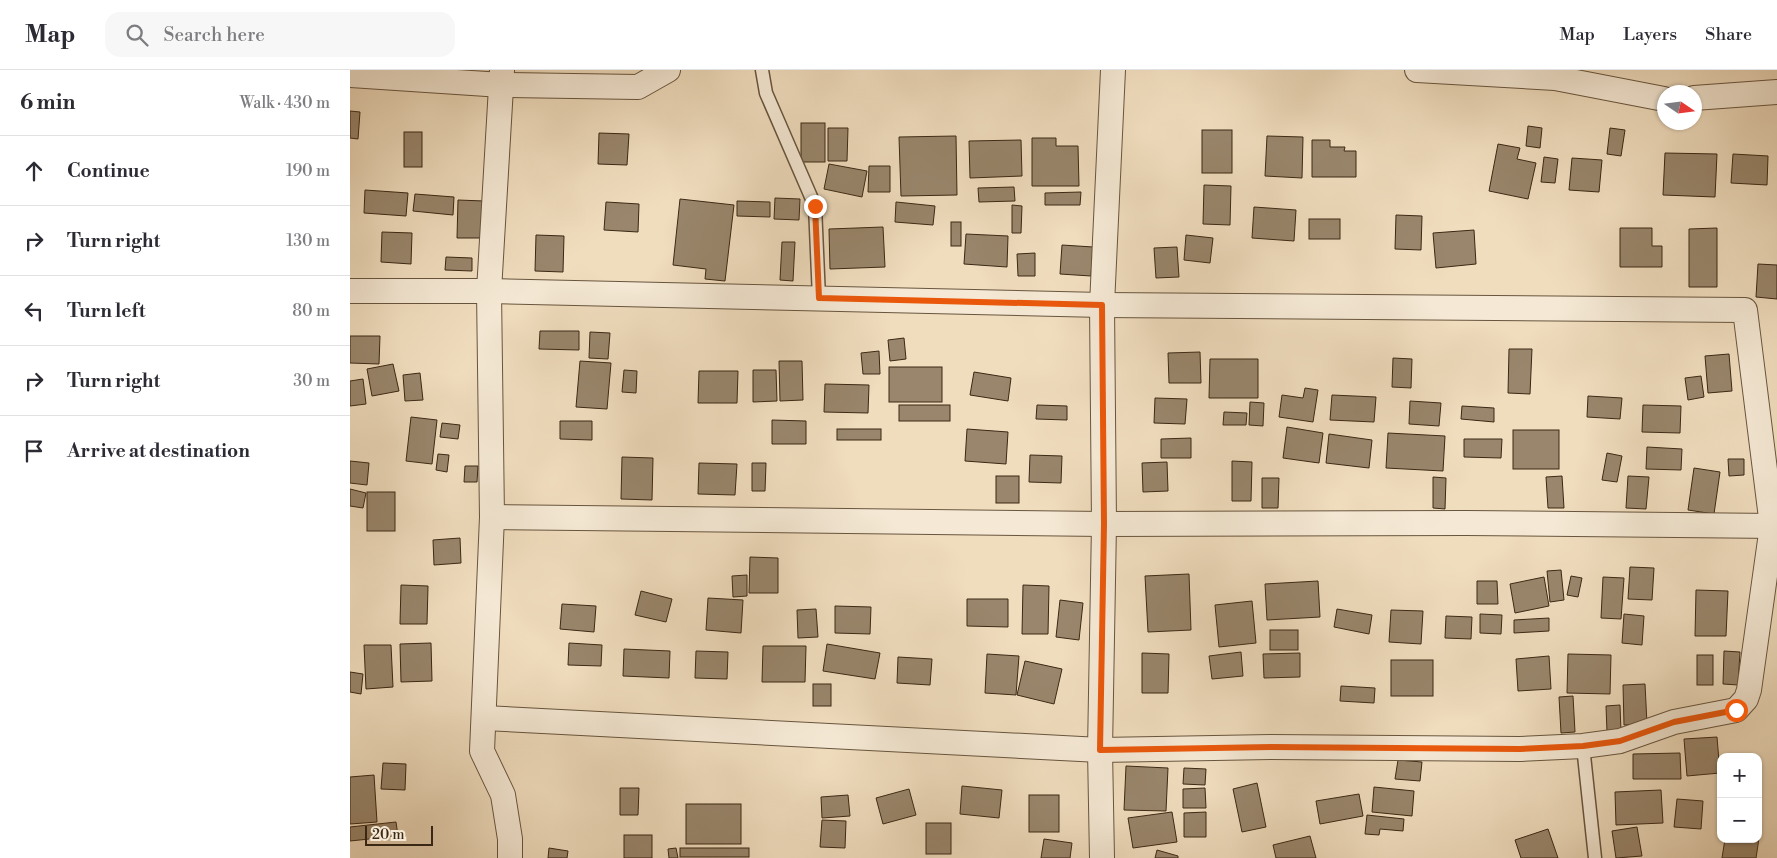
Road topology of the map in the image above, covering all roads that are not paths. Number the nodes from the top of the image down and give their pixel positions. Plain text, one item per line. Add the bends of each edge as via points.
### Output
1 (668, 70) edge
2 (762, 70) edge
3 (1113, 70) edge
4 (1416, 70) edge
5 (1476, 72) edge
6 (350, 75) edge
7 (502, 78) edge
8 (1777, 92) edge
9 (1702, 97) edge
10 (1657, 98) edge
11 (350, 291) edge
12 (489, 291) junction
13 (819, 298) junction
14 (1102, 305) junction
15 (492, 517) junction
16 (1104, 524) junction
17 (1775, 526) edge
18 (484, 718) junction
19 (1583, 746) junction
20 (1100, 750) junction
21 (510, 858) edge
22 (1102, 858) edge
23 (1595, 858) edge

1 - 7 street via 638,87
2 - 13 lane via 766,93 815,206
3 - 14 street
4 - 5 street
5 - 10 street via 1555,78
6 - 7 street
7 - 12 street
8 - 9 street
11 - 12 street
12 - 13 street
12 - 15 street
13 - 14 street
14 - 16 street
14 - 17 street via 1745,310
15 - 16 street
15 - 18 street
16 - 17 street
16 - 20 street
17 - 19 street via 1746,699 1736,710 1674,722 1620,741
18 - 20 street
18 - 21 street via 482,752 503,795
19 - 20 street
19 - 23 lane
20 - 22 street

